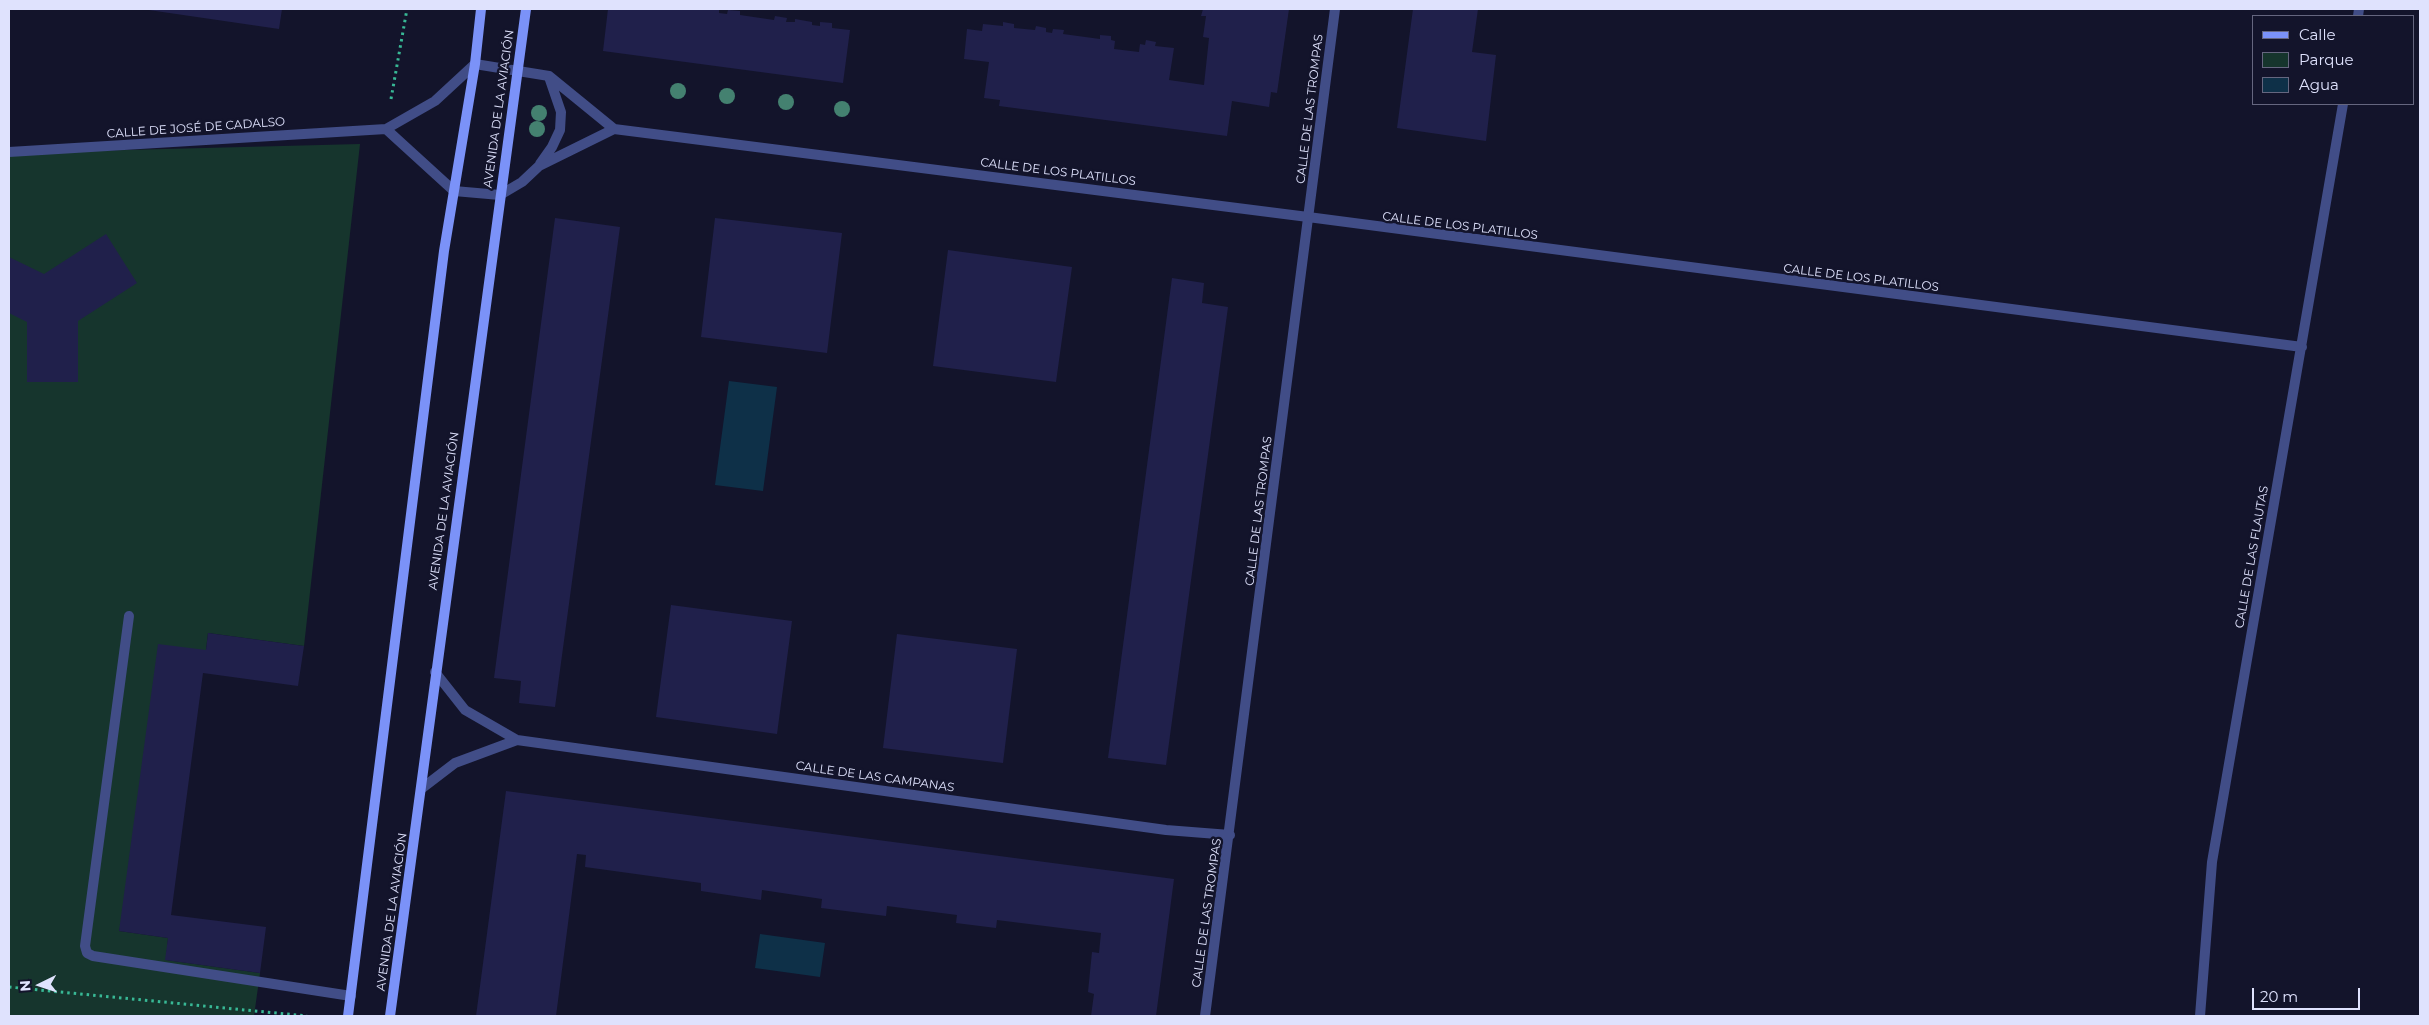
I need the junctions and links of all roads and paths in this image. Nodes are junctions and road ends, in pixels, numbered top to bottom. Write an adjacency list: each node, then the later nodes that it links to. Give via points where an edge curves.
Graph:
1 (407, 9): 9 (path)
2 (481, 9): 5 (main road)
3 (526, 9): 6 (main road, AVENIDA DE LA AVIACIÓN)
4 (1335, 9): 15 (street, CALLE DE LAS TROMPAS)
5 (475, 64): 6 (street); 9 (street, CALLE DE JOSÉ DE CADALSO, via 435,101); 13 (main road)
6 (518, 70): 7 (street); 14 (main road, AVENIDA DE LA AVIACIÓN)
7 (548, 76): 10 (street); 12 (street, via 561,112 560,130)
8 (2343, 105): 16 (street, CALLE DE LAS FLAUTAS)
9 (386, 129): 11 (street, CALLE DE JOSÉ DE CADALSO); 13 (street)
10 (614, 129): 12 (street); 15 (street, CALLE DE LOS PLATILLOS)
11 (9, 152)
12 (539, 166): 14 (street, via 522,182)
13 (454, 191): 14 (street); 23 (main road)
14 (500, 195): 18 (main road, AVENIDA DE LA AVIACIÓN)
15 (1308, 217): 16 (street, CALLE DE LOS PLATILLOS); 21 (street, CALLE DE LAS TROMPAS)
16 (2302, 347): 28 (street, CALLE DE LAS FLAUTAS, via 2212,862)
17 (129, 616): 23 (street, via 85,946 87,953)
18 (435, 672): 19 (street, CALLE DE LAS CAMPANAS, via 465,710); 20 (main road, AVENIDA DE LA AVIACIÓN)
19 (517, 740): 20 (street, CALLE DE LAS CAMPANAS, via 455,763); 21 (street, CALLE DE LAS CAMPANAS, via 1166,830)
20 (421, 789): 26 (main road, AVENIDA DE LA AVIACIÓN)
21 (1230, 835): 27 (street, CALLE DE LAS TROMPAS)
22 (9, 987): 24 (path)
23 (351, 996): 25 (main road)
24 (312, 1016)
25 (348, 1016)
26 (390, 1016)
27 (1205, 1016)
28 (2200, 1016)

